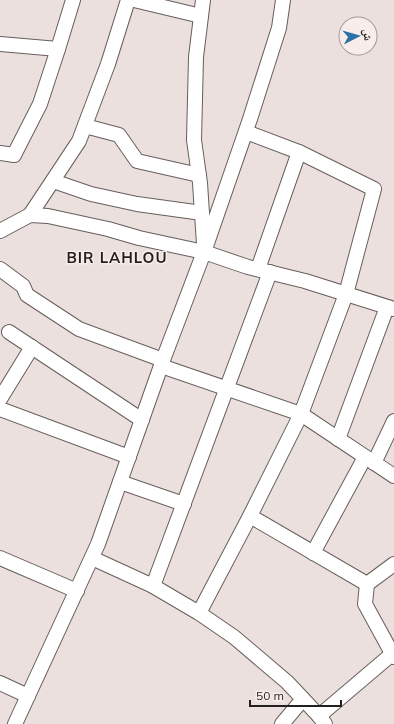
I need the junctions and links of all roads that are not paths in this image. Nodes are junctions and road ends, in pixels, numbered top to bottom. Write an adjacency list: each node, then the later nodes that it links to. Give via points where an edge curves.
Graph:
1 (73, 0): 8 (street)
2 (128, 0): 9 (street)
3 (134, 0): 6 (street)
4 (203, 0): 6 (street)
5 (284, 0): 10 (street, via 279,28)
6 (201, 16): 13 (street, via 196,57 194,140)
7 (0, 44): 8 (street)
8 (58, 49): 12 (street, via 40,104 14,156)
9 (85, 126): 13 (street, via 119,136 137,161); 14 (street, via 79,141)
10 (246, 132): 11 (street); 18 (street)
11 (299, 152): 20 (street); 21 (street, via 374,189)
12 (0, 153)
13 (199, 175): 15 (street)
14 (53, 181): 15 (street, via 91,194 137,204); 16 (street)
15 (202, 213): 18 (street)
16 (30, 215): 17 (street); 18 (street, via 48,216)
17 (0, 232)
18 (204, 252): 20 (street); 25 (street)
19 (0, 269): 25 (street, via 23,286 27,295 79,329)
20 (264, 271): 21 (street); 26 (street)
21 (346, 294): 22 (street); 29 (street)
22 (390, 308): 32 (street)
23 (9, 332): 24 (street)
24 (32, 347): 27 (street); 30 (street)
25 (162, 363): 26 (street); 30 (street)
26 (227, 389): 29 (street); 37 (street)
27 (0, 399)
28 (0, 409): 33 (street)
29 (301, 414): 32 (street); 38 (street)
30 (142, 420): 33 (street)
31 (394, 421): 34 (street)
32 (338, 439): 34 (street)
33 (129, 457): 36 (street)
34 (370, 460): 35 (street); 39 (street)
35 (394, 476)
36 (120, 482): 37 (street); 41 (street)
37 (184, 504): 44 (street)
38 (250, 516): 39 (street); 46 (street)
39 (313, 553): 43 (street)
40 (0, 558): 45 (street)
41 (92, 558): 44 (street); 45 (street)
42 (394, 564): 43 (street)
43 (367, 584): 47 (street, via 365,604)
44 (153, 586): 46 (street)
45 (77, 591): 50 (street)
46 (199, 613): 51 (street, via 234,637)
47 (390, 638): 48 (street)
48 (393, 655): 52 (street)
49 (0, 684): 50 (street)
50 (28, 696): 53 (street)
51 (303, 699): 52 (street); 54 (street)
52 (322, 720)
53 (15, 724)
54 (282, 724)

